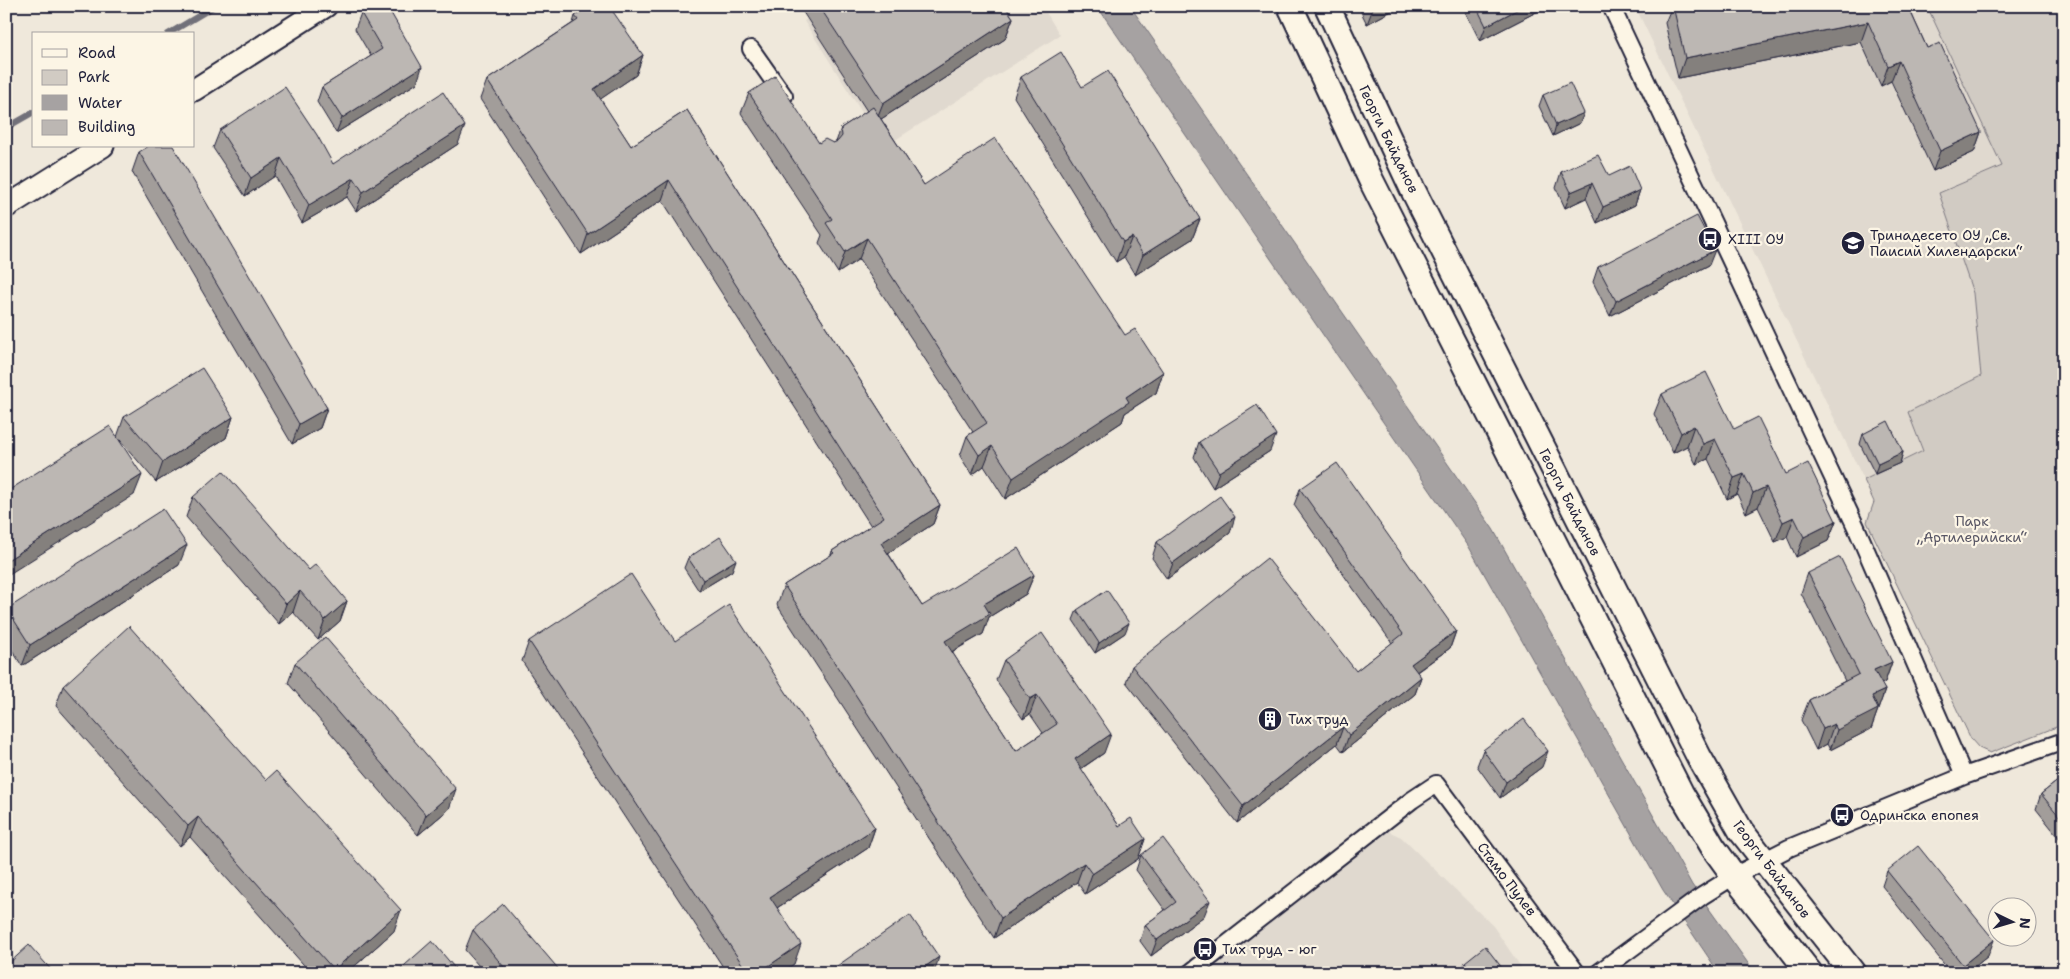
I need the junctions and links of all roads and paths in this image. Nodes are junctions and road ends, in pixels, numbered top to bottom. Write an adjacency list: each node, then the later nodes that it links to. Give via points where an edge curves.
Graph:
1 (326, 6): 6 (street)
2 (1290, 6): 13 (main road, via 1371,180 1603,641 1681,793)
3 (1327, 6): 12 (main road, Георги Байданов, via 1412,188 1687,734 1737,825)
4 (1610, 6): 11 (street, via 1856,526)
5 (751, 49): 7 (street)
6 (195, 89)
7 (790, 105)
8 (101, 148): 9 (street)
9 (6, 207)
10 (2064, 741): 11 (street)
11 (1964, 776): 12 (street)
12 (1764, 861): 13 (street); 18 (main road, Георги Байданов)
13 (1734, 876): 16 (street); 17 (main road)
14 (1190, 973): 15 (street, Стамо Пулев, via 1436,784)
15 (1577, 973)
16 (1598, 973)
17 (1810, 973)
18 (1853, 973)

